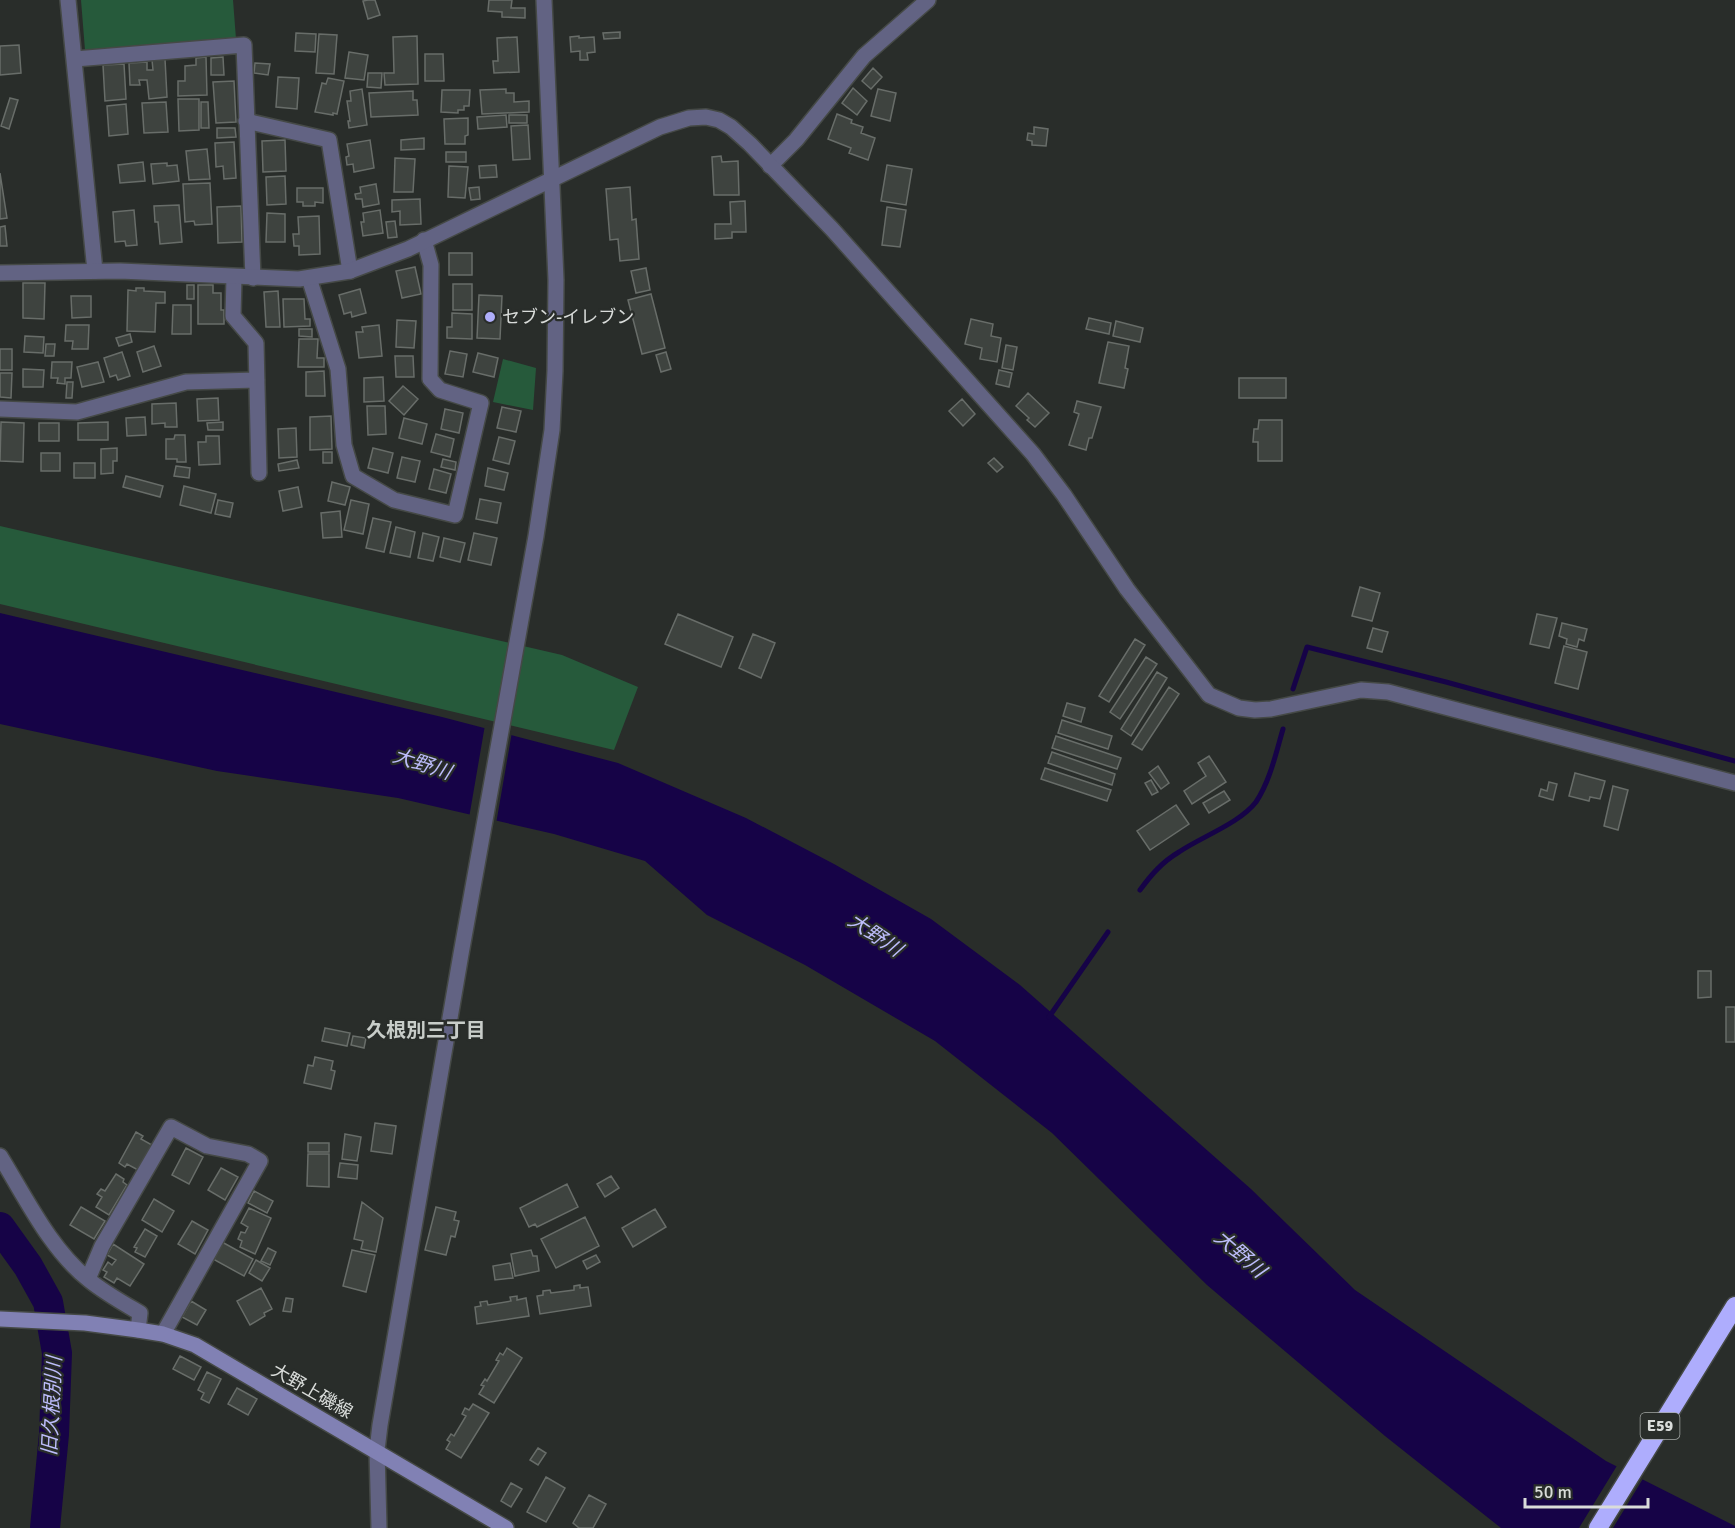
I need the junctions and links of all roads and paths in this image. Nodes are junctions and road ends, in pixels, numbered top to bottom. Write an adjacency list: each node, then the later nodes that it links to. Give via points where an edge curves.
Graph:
1 (68, 0): 4 (street)
2 (544, 0): 7 (street)
3 (928, 0): 6 (street, via 864,56)
4 (75, 59): 5 (street, via 243,45); 9 (street)
5 (246, 121): 10 (street, via 329,140); 13 (street)
6 (770, 166): 7 (street, via 731,127 706,117 689,118 660,127); 18 (street, via 840,238 1033,454 1127,589 1209,695 1255,710 1361,690 1388,692)
7 (552, 181): 8 (street); 25 (street, via 556,310 552,430)
8 (424, 240): 10 (street); 14 (street, via 431,265 430,379 440,390 482,403 455,515 394,500 353,476 344,445 338,369)
9 (95, 271): 11 (street); 12 (street)
10 (350, 271): 14 (street)
11 (0, 273)
12 (234, 277): 13 (street); 15 (street, via 233,316 256,344)
13 (254, 278): 14 (street)
14 (309, 278)
15 (256, 380): 16 (street, via 186,382 77,412); 17 (street)
16 (0, 409)
17 (259, 473)
18 (1735, 783)
19 (0, 1156): 20 (street, via 39,1221)
20 (88, 1280): 23 (street, via 140,1313); 24 (street, via 102,1246 171,1127 207,1146 248,1154 260,1161)
21 (1735, 1306): 28 (highway, E59)
22 (3, 1319): 23 (main road, 大野上磯線)
23 (138, 1330): 24 (main road, 大野上磯線)
24 (163, 1334): 25 (main road, 大野上磯線, via 195,1345)
25 (377, 1450): 26 (street); 27 (main road, 大野上磯線)
26 (379, 1528)
27 (506, 1528)
28 (1598, 1528)

